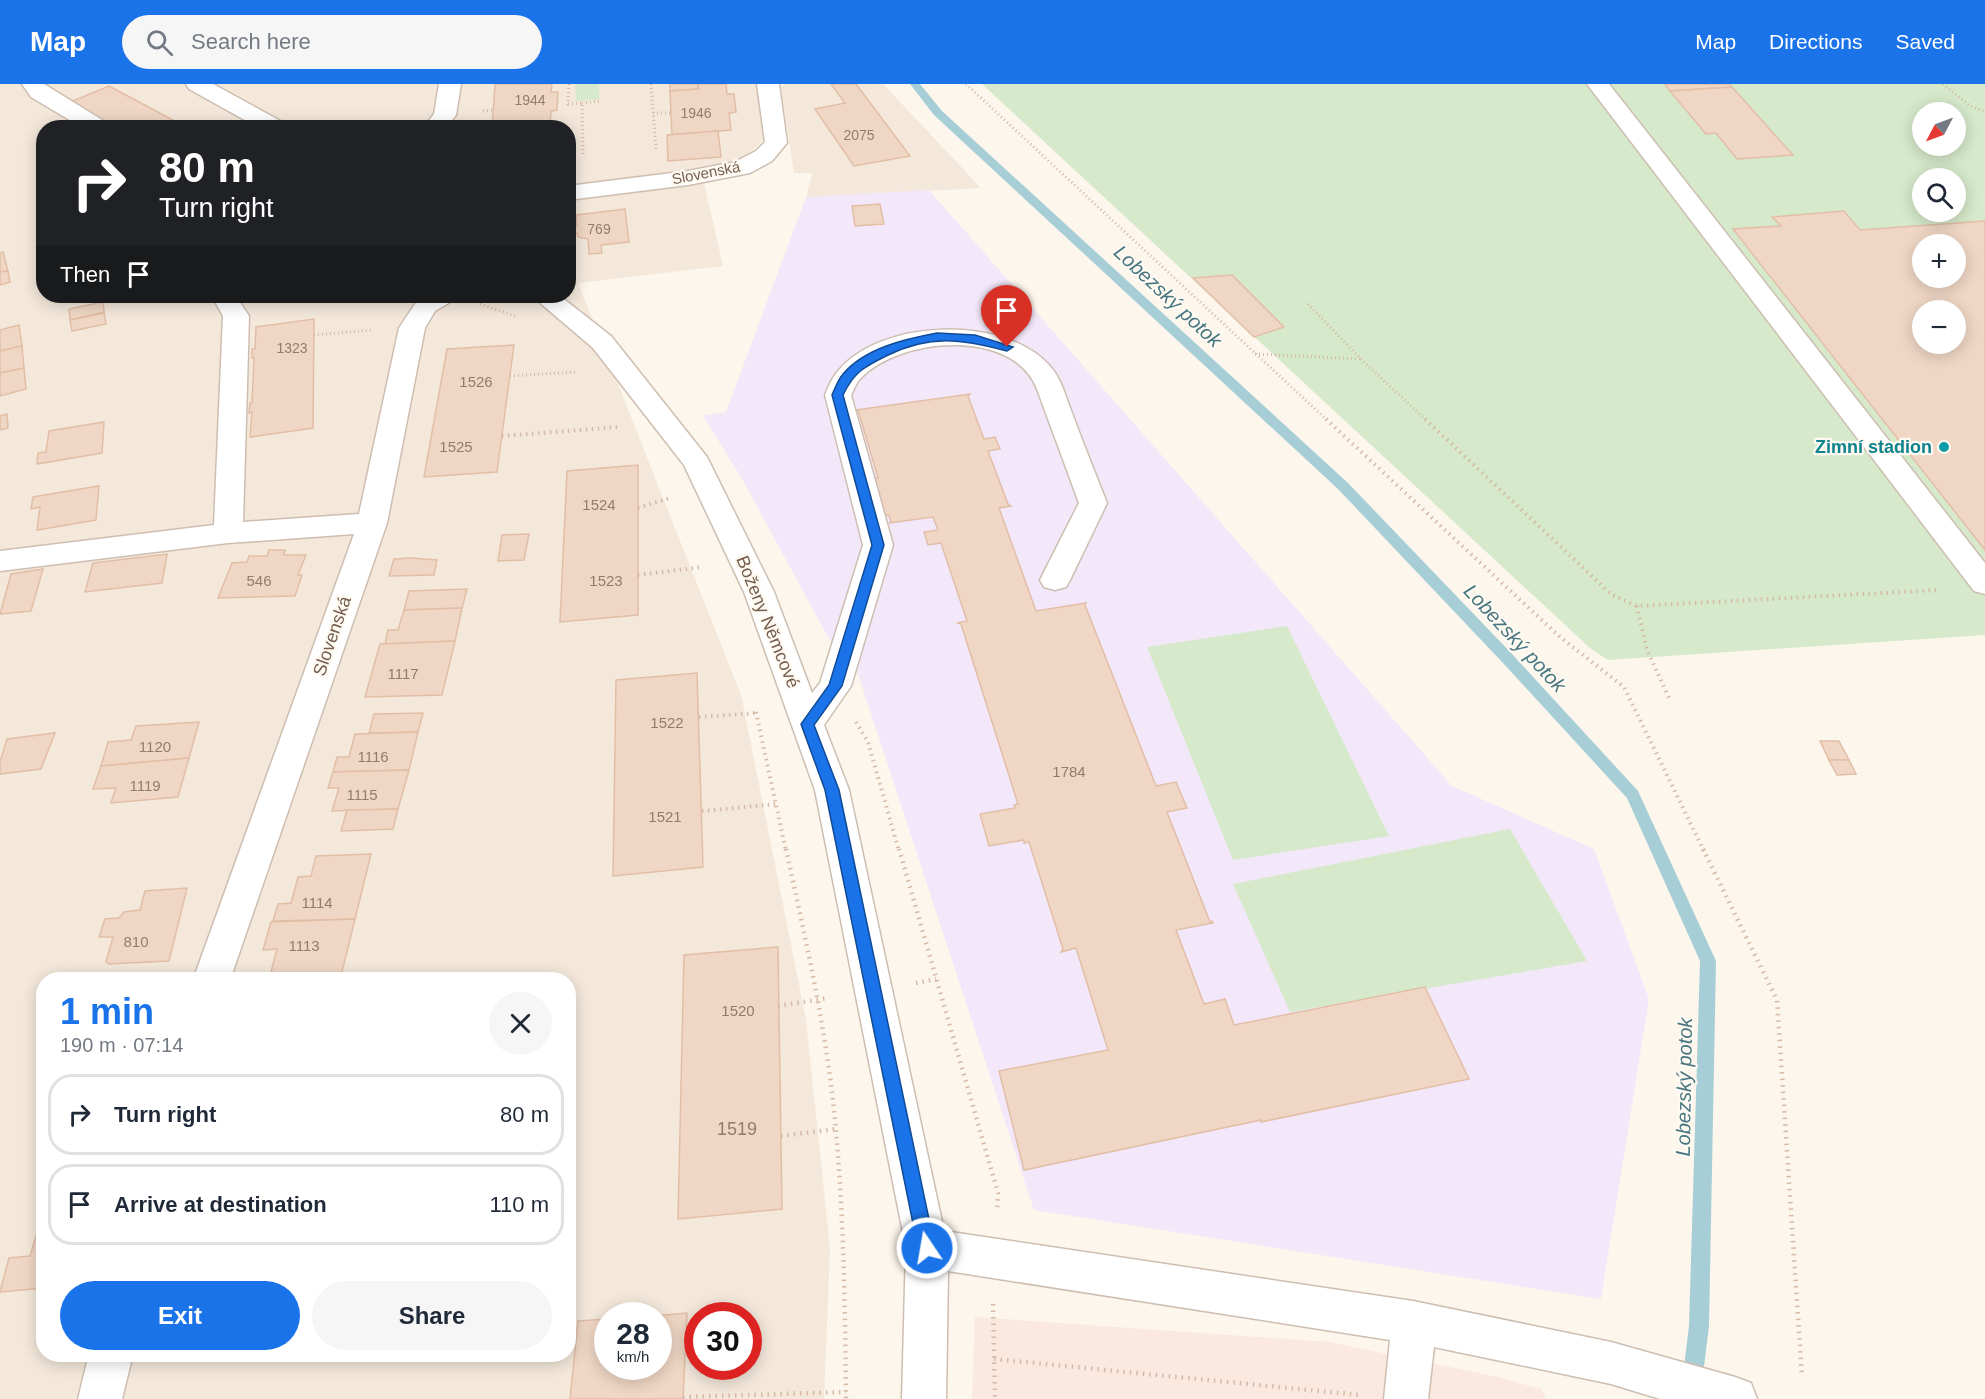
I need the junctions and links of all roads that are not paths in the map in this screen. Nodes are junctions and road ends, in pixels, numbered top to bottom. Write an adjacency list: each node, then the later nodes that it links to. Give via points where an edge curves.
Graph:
1 (33, 84): 6 (street, via 39,92)
2 (197, 84): 7 (street)
3 (450, 84): 8 (street)
4 (768, 84): 9 (street, Slovenská, via 776,143 750,164 688,178)
5 (1598, 84): 17 (street)
6 (86, 120)
7 (256, 120)
8 (441, 120)
9 (576, 193)
10 (228, 303): 14 (street, via 236,316)
11 (431, 303): 13 (street, Slovenská, via 412,328)
12 (535, 308): 18 (street, Boženy Němcové, via 602,342 698,463 759,592)
13 (372, 523): 14 (street); 19 (street, Slovenská)
14 (228, 533): 15 (street)
15 (0, 561)
16 (1055, 580): 18 (street, via 1093,503 1051,388 1039,369 1007,347 975,338 937,337 905,342 879,353 847,377 838,395 878,545 835,686)
17 (1985, 584)
18 (807, 724): 20 (street, Boženy Němcové, via 832,790)
19 (214, 972)
20 (927, 1248): 21 (street); 24 (street, Boženy Němcové)
21 (1413, 1322): 25 (street); 26 (street, via 1611,1363)
22 (109, 1362): 23 (street)
23 (100, 1399)
24 (924, 1399)
25 (1406, 1399)
26 (1735, 1399)

